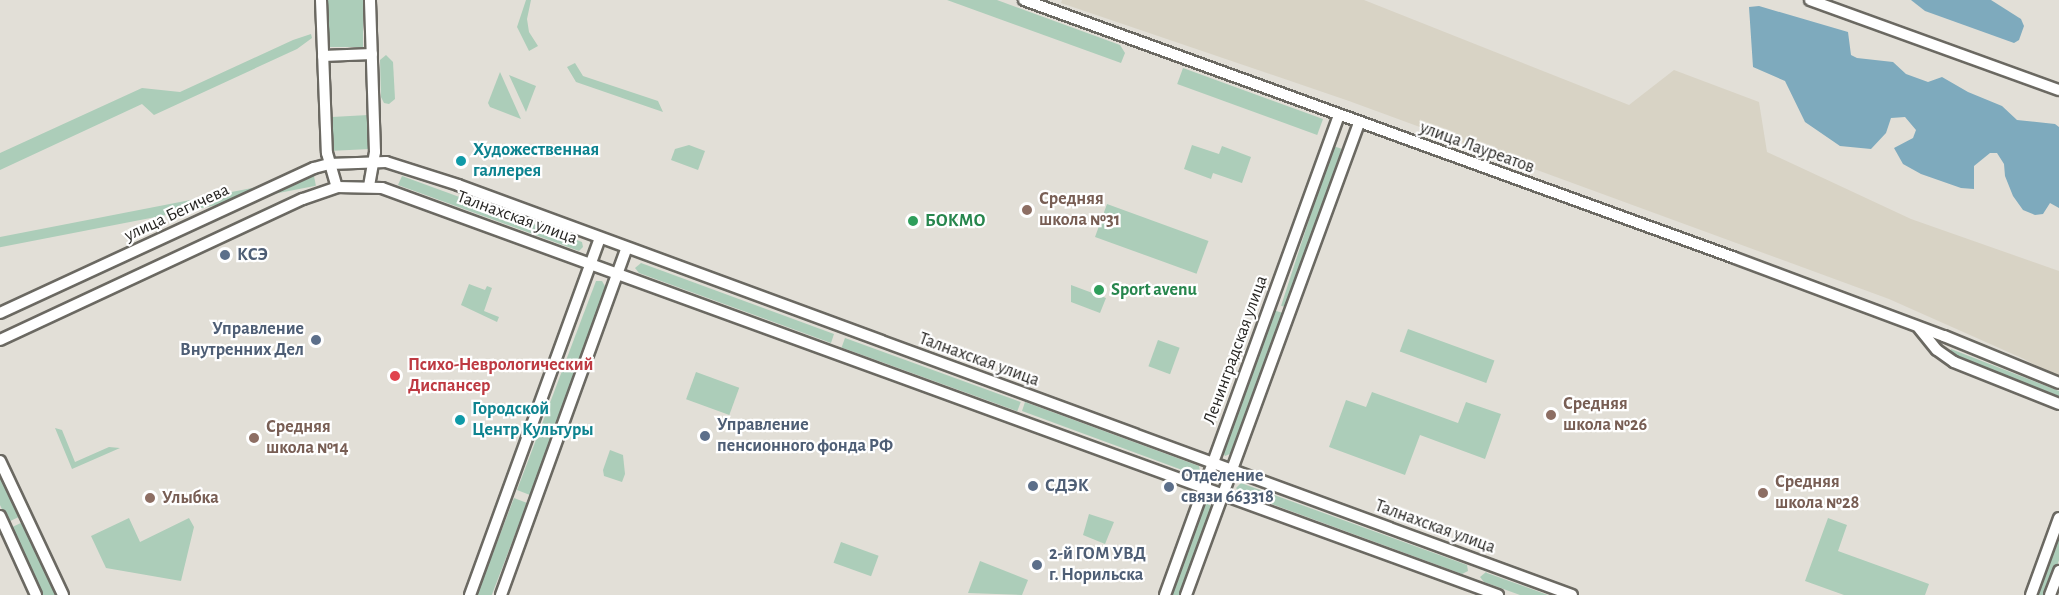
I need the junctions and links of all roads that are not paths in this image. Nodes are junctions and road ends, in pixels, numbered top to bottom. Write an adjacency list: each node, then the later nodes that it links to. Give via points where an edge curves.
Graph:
1 (321, 0): 6 (street)
2 (370, 0): 5 (street)
3 (1024, 0): 8 (street, улица Лауреатов)
4 (1810, 0): 7 (street)
5 (372, 54): 6 (street); 10 (street)
6 (323, 56): 11 (street)
7 (2059, 90)
8 (1339, 115): 9 (street, улица Лауреатов); 24 (street, Ленинградская улица)
9 (1359, 123): 19 (street, улица Лауреатов); 25 (street, Ленинградская улица)
10 (372, 162): 11 (street, улица Бегичева); 12 (street); 14 (street, Талнахская улица, via 386,162 458,185)
11 (329, 164): 13 (street); 18 (street, улица Бегичева, via 293,177)
12 (369, 186): 13 (street); 16 (street, Талнахская улица, via 393,190)
13 (337, 187): 20 (street, via 303,198)
14 (600, 238): 15 (street, Талнахская улица); 16 (street)
15 (627, 249): 17 (street); 24 (street, Талнахская улица)
16 (591, 263): 17 (street, Талнахская улица); 33 (street)
17 (618, 273): 26 (street, Талнахская улица); 34 (street)
18 (0, 313)
19 (1918, 328): 21 (street, улица Лауреатов); 22 (street, улица Лауреатов, via 1953,362)
20 (0, 339)
21 (2059, 383)
22 (2059, 404)
23 (0, 461): 32 (street)
24 (1213, 463): 25 (street, Талнахская улица); 26 (street, Ленинградская улица)
25 (1232, 470): 27 (street, Ленинградская улица); 38 (street, Талнахская улица)
26 (1204, 488): 27 (street, Талнахская улица); 35 (street, Ленинградская улица)
27 (1223, 494): 36 (street, Ленинградская улица); 37 (street, Талнахская улица)
28 (0, 516): 31 (street)
29 (2059, 518): 39 (street)
30 (2059, 571): 40 (street)
31 (36, 595)
32 (63, 595)
33 (470, 595)
34 (501, 595)
35 (1165, 595)
36 (1186, 595)
37 (1498, 595)
38 (1572, 595)
39 (2031, 595)
40 (2050, 595)

